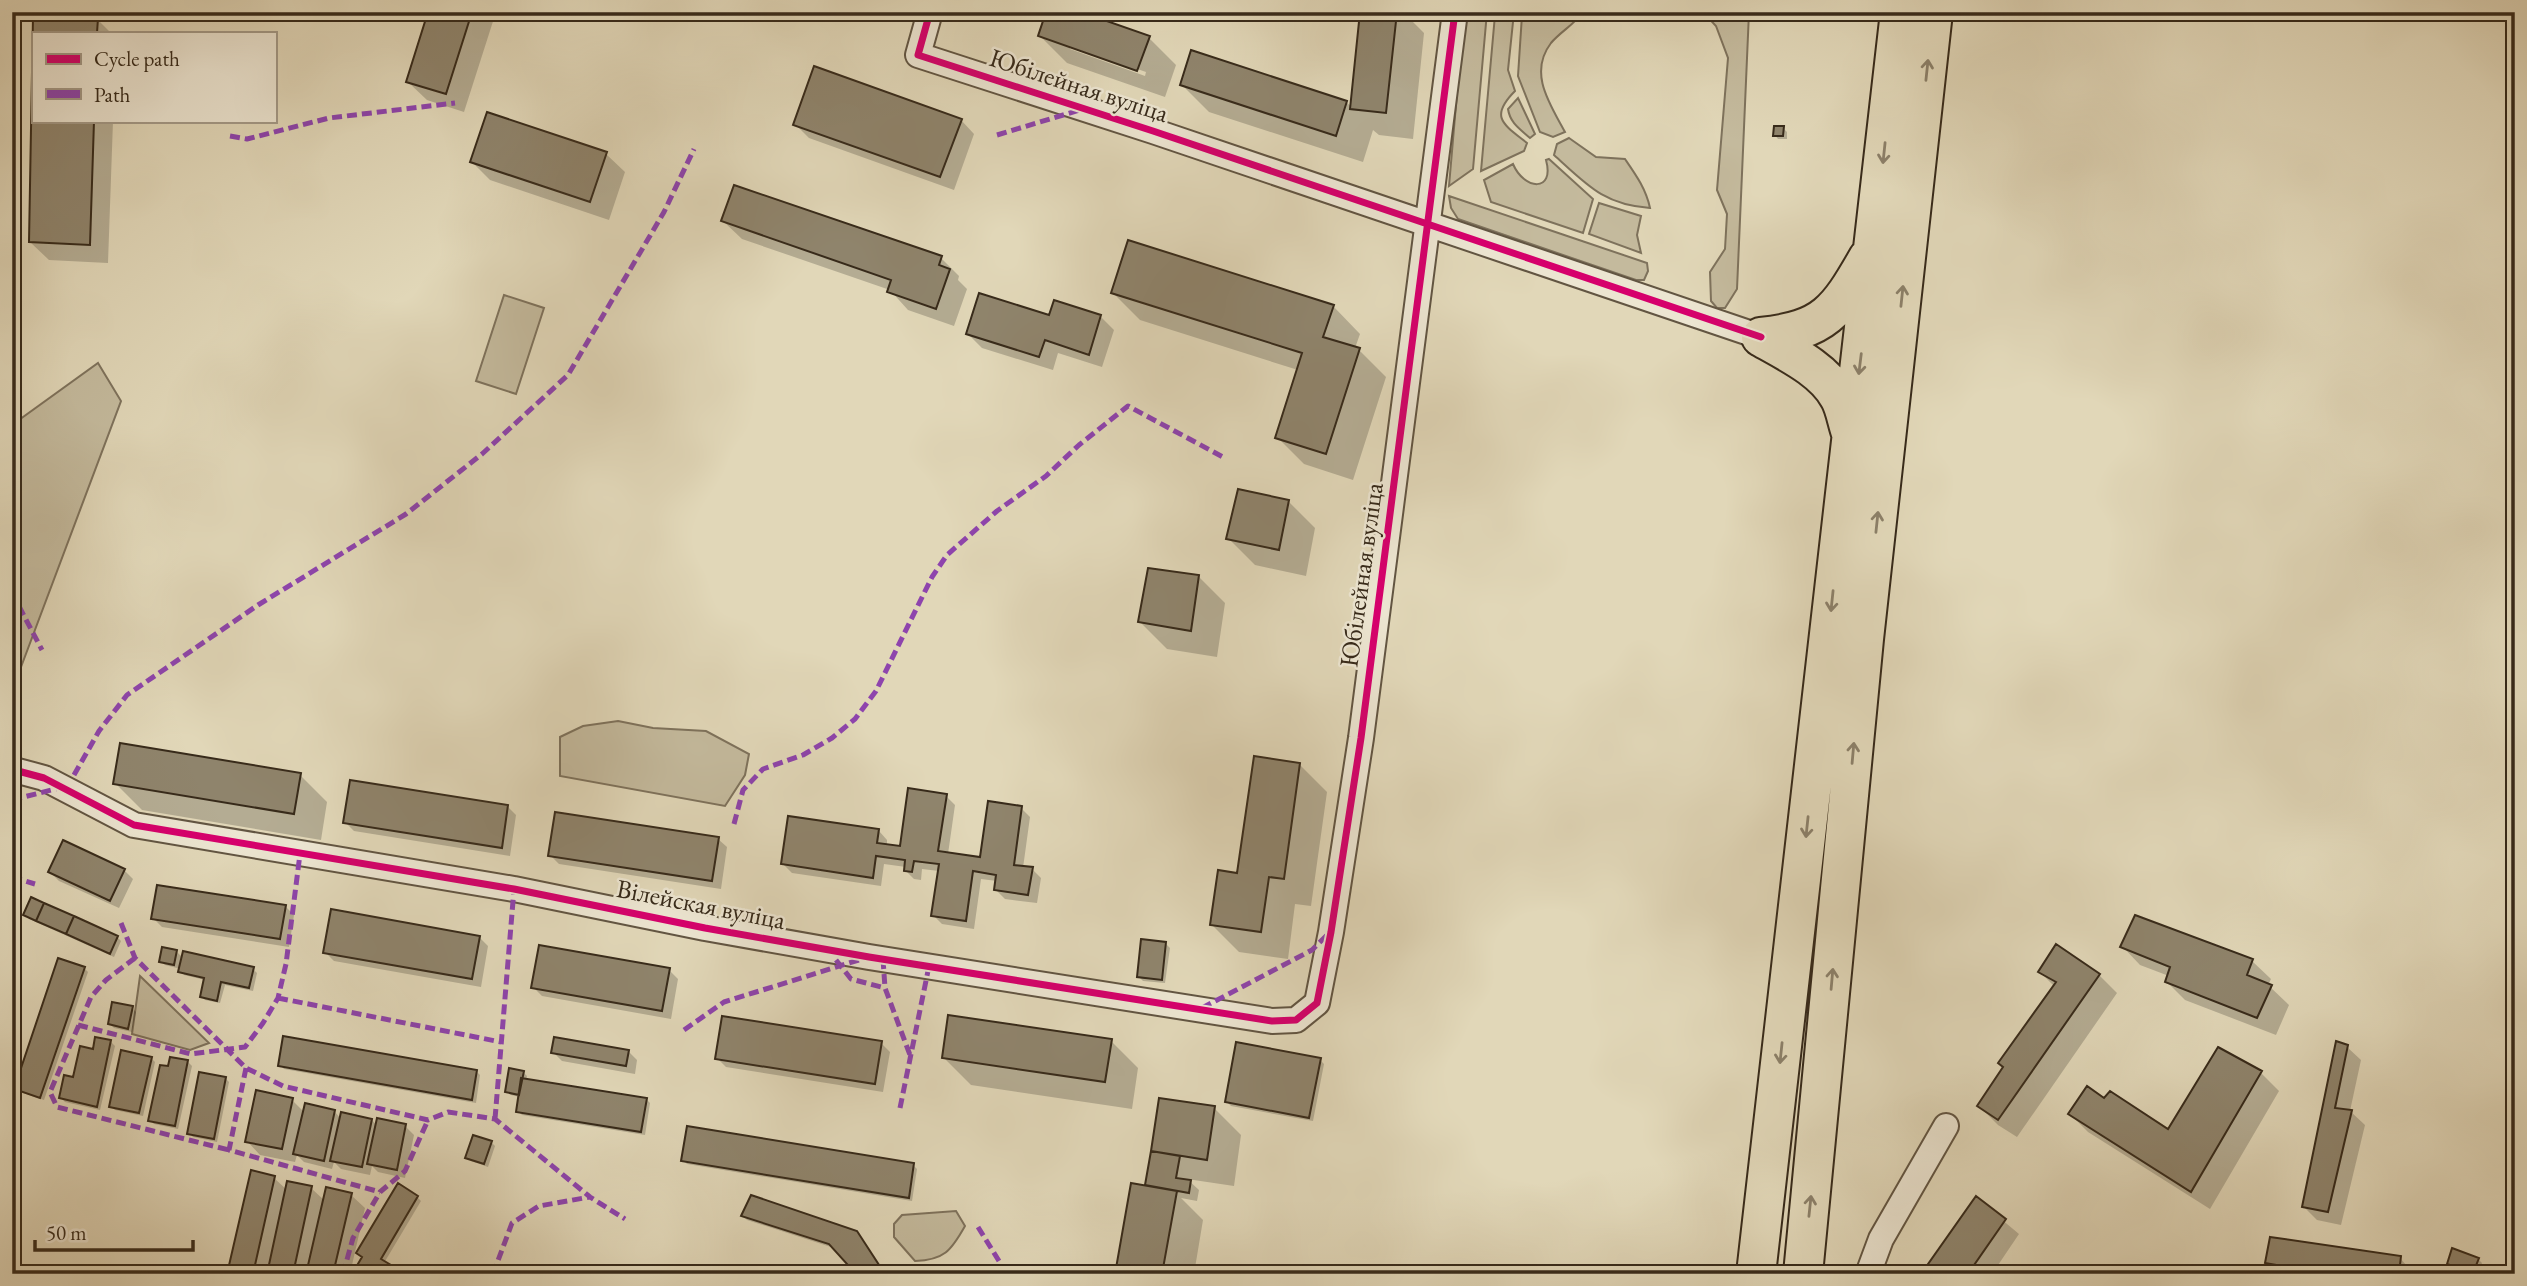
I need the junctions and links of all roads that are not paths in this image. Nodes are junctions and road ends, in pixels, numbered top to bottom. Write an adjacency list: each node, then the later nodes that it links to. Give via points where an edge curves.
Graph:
1 (930, 12): 5 (street, Юбілейная вуліца, via 918,55)
2 (1455, 12): 5 (street, Юбілейная вуліца)
3 (1900, 12): 6 (highway, one-way to 6)
4 (1933, 12): 13 (highway, one-way to 4, via 1866,625)
5 (1427, 224): 7 (street); 10 (street, Юбілейная вуліца, via 1361,738)
6 (1874, 247): 7 (highway, via 1837,307 1795,333); 8 (highway, one-way to 8)
7 (1761, 338): 8 (highway, via 1833,386)
8 (1852, 438): 12 (highway, one-way to 12)
9 (12, 772): 10 (street, Вілейская вуліца, via 44,778 134,825 514,889 869,957 1272,1021 1296,1020 1317,1003)
10 (1331, 932)
11 (1946, 1126): 14 (street, via 1881,1239)
12 (1756, 1274)
13 (1803, 1274)
14 (1868, 1274)

